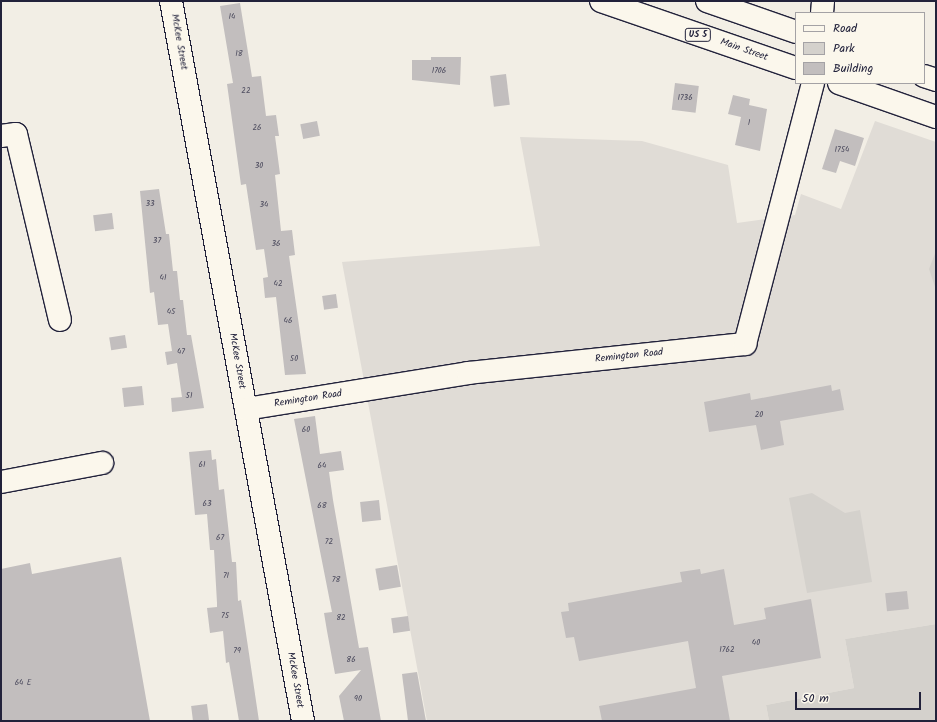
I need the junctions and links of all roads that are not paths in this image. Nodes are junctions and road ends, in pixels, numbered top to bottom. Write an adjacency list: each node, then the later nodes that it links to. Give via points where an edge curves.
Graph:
1 (171, 1): 15 (main road, McKee Street)
2 (600, 1): 7 (main road, Main Street / US 5)
3 (707, 1): 6 (main road)
4 (824, 1): 5 (main road)
5 (822, 12)
6 (795, 32)
7 (795, 68)
8 (925, 76): 9 (main road)
9 (936, 80)
10 (814, 84): 15 (main road, Remington Road, via 745,344 468,373)
11 (842, 84): 12 (main road)
12 (936, 117)
13 (1, 136): 14 (main road, via 16,134)
14 (60, 320)
15 (246, 409): 18 (main road, McKee Street)
16 (102, 462): 17 (main road)
17 (1, 482)
18 (303, 721)

